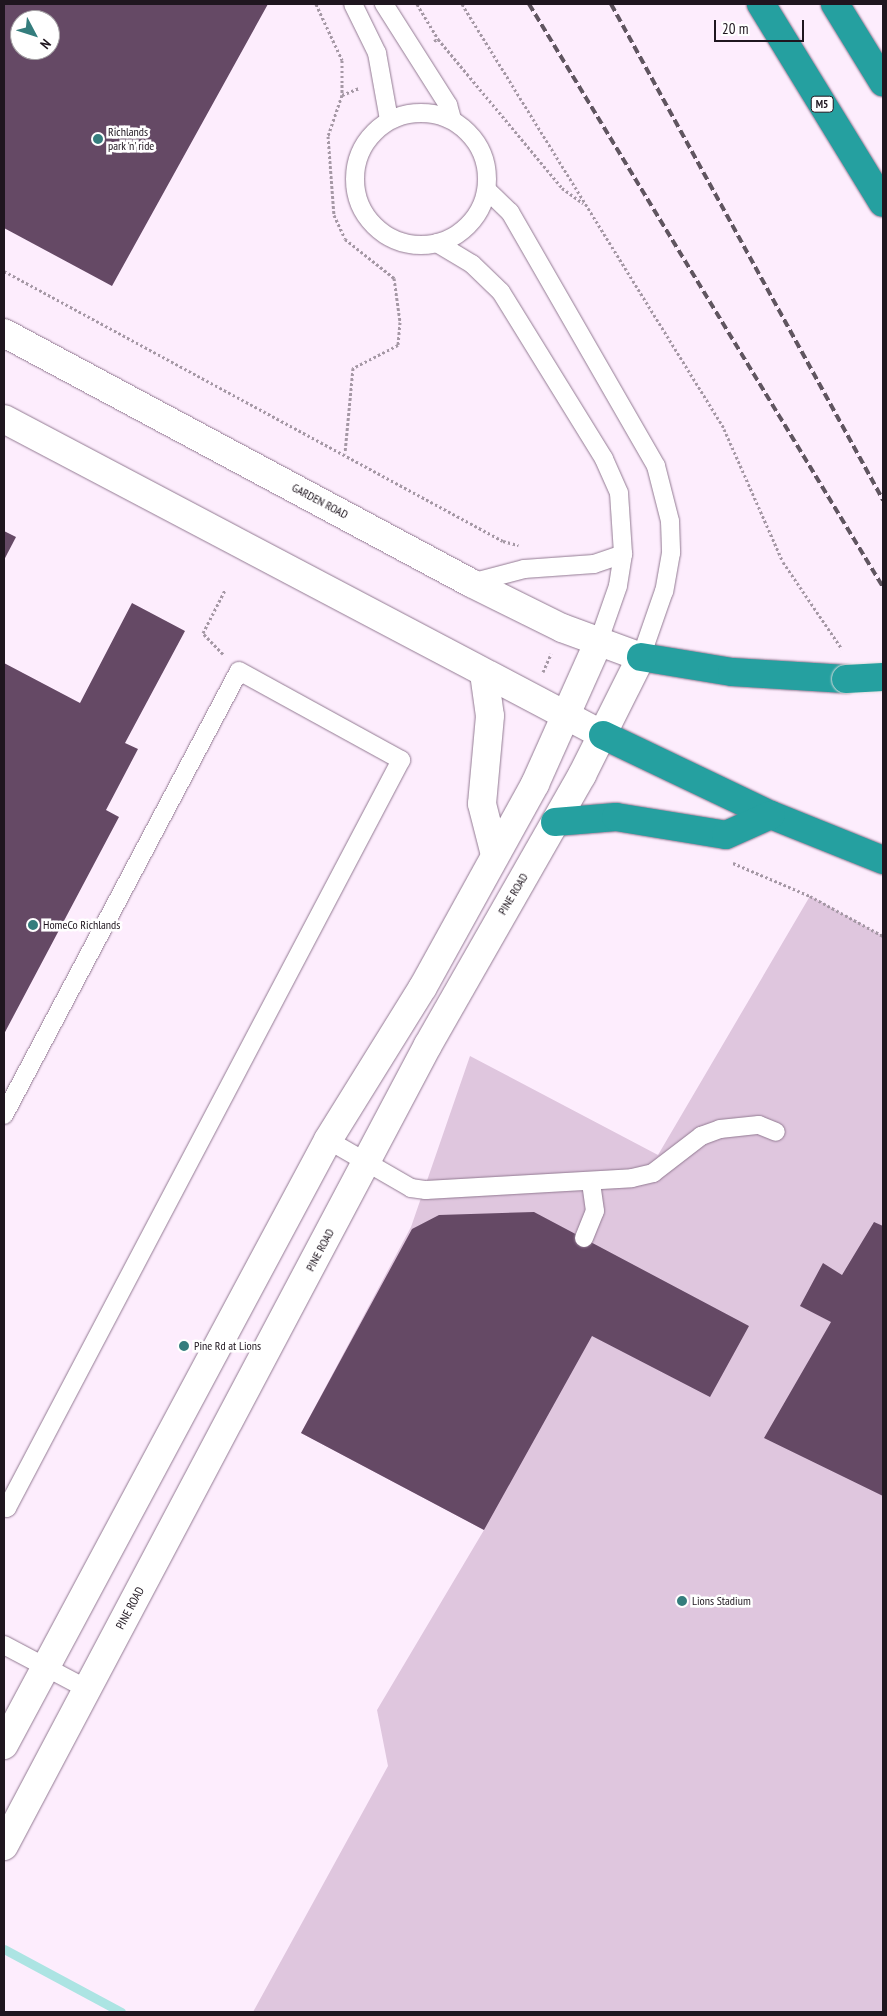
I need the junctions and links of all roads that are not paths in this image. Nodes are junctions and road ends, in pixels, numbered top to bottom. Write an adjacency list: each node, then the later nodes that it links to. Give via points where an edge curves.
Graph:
1 (353, 4): 7 (lane, via 377,53)
2 (384, 4): 6 (lane, via 448,105)
3 (760, 4): 9 (highway, M5)
4 (835, 4): 5 (highway)
5 (883, 82)
6 (452, 119): 7 (lane, via 409,113); 8 (lane, via 481,149)
7 (389, 120): 10 (lane, via 374,131 356,162 358,202 370,222 387,236 420,246)
8 (487, 190): 10 (lane, via 470,224); 16 (lane, via 510,212 656,466 670,521 671,553 664,591)
9 (883, 204)
10 (438, 243): 13 (lane, via 488,276 531,337 619,493)
11 (4, 333): 14 (street, GARDEN ROAD)
12 (4, 419): 17 (street)
13 (623, 554): 14 (lane, via 594,564 524,569); 15 (lane, via 618,586)
14 (471, 583): 15 (street, GARDEN ROAD)
15 (598, 643): 16 (street, GARDEN ROAD); 19 (street)
16 (641, 657): 18 (highway, bridge, via 732,672 846,667); 20 (street, PINE ROAD)
17 (484, 673): 19 (street); 23 (street, via 490,716 482,804)
18 (883, 677)
19 (569, 717): 20 (street); 23 (street)
20 (603, 735): 21 (highway); 22 (street, PINE ROAD)
21 (771, 815): 22 (highway, via 726,835 616,818); 24 (highway)
22 (555, 822): 28 (street, PINE ROAD)
23 (495, 856): 27 (street, via 423,987)
24 (883, 860)
25 (4, 1115): 31 (lane, via 240,671 401,760 7,1508)
26 (776, 1132): 29 (lane, via 760,1125 720,1129 701,1136 653,1173)
27 (328, 1140): 28 (lane); 33 (street)
28 (367, 1161): 29 (lane, via 411,1188 426,1190); 34 (street, PINE ROAD)
29 (591, 1181): 30 (lane, via 595,1211)
30 (584, 1238)
31 (4, 1506)
32 (4, 1645): 33 (lane)
33 (45, 1666): 34 (lane); 35 (street)
34 (87, 1688): 36 (street, PINE ROAD)
35 (4, 1744)
36 (4, 1846)

